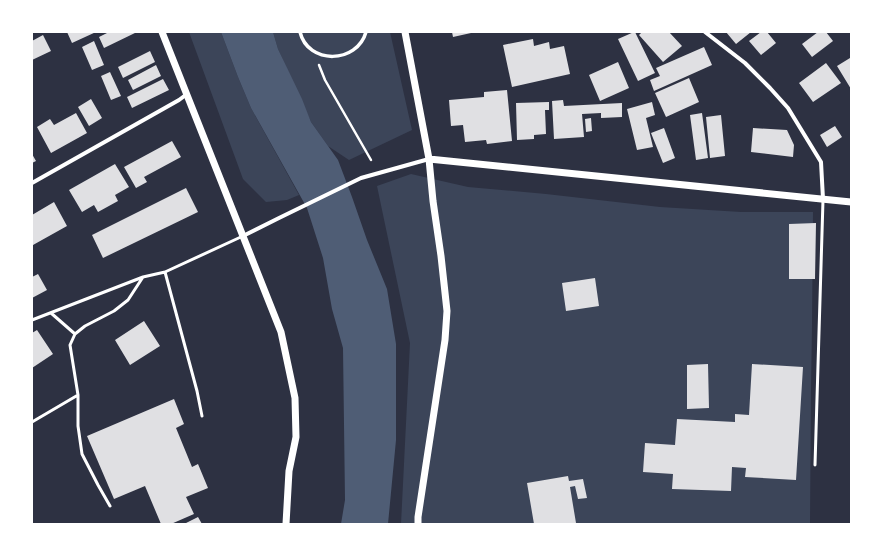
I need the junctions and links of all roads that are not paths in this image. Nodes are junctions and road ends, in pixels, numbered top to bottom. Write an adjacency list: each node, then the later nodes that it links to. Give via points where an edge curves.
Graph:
1 (162, 32): 6 (street)
2 (300, 32): 3 (street, via 312,50 329,56 338,56 354,50)
3 (366, 32)
4 (405, 32): 7 (street)
5 (705, 32): 9 (street, via 745,64 788,108 821,162)
6 (186, 94): 8 (street); 11 (street)
7 (429, 159): 9 (street); 11 (street, via 361,178); 23 (street, via 446,311 445,340)
8 (32, 183)
9 (823, 200): 10 (street); 20 (lane)
10 (851, 202)
11 (243, 236): 12 (lane); 22 (street, via 282,332 295,398 296,437 289,471)
12 (165, 272): 13 (lane); 18 (lane)
13 (143, 277): 14 (lane); 16 (lane, via 128,300)
14 (51, 313): 15 (lane); 16 (lane)
15 (32, 320)
16 (76, 334): 17 (lane, via 70,346)
17 (78, 395): 19 (lane); 21 (lane, via 78,426 82,454)
18 (202, 416)
19 (32, 422)
20 (815, 465)
21 (110, 506)
22 (286, 524)
23 (418, 524)

